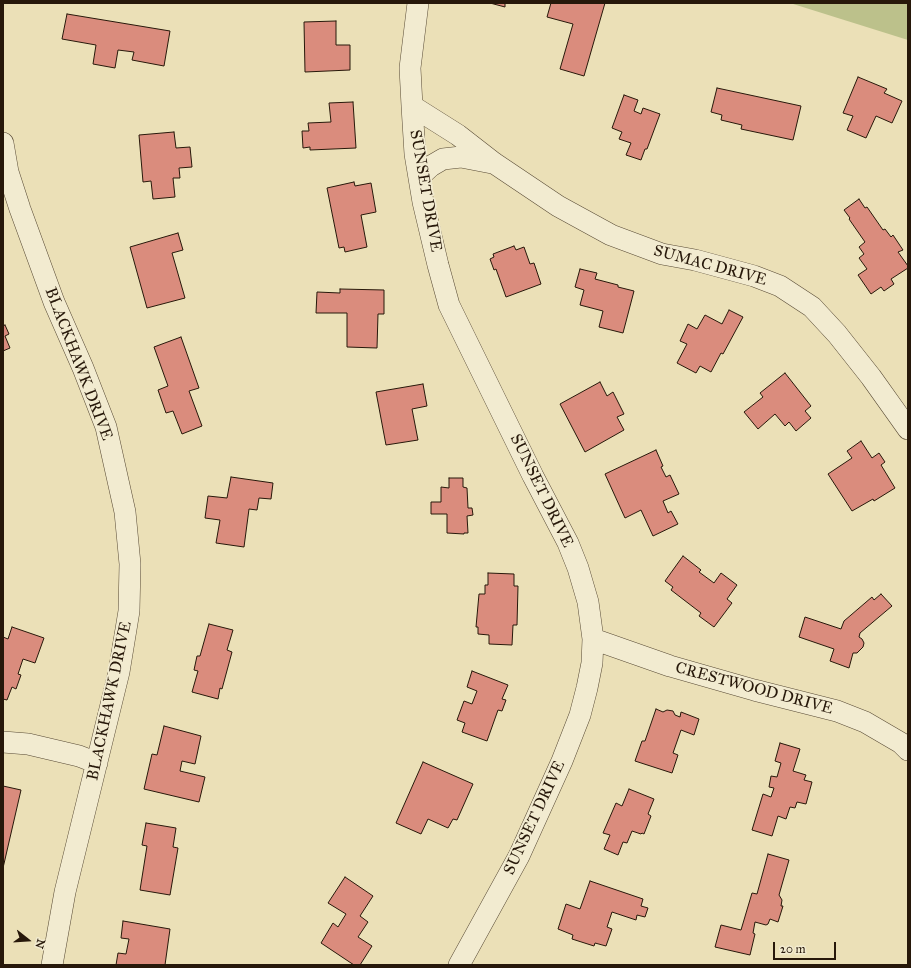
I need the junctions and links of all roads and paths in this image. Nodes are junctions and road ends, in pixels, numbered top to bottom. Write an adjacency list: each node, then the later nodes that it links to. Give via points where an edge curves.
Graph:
1 (418, 3): 2 (street, SUNSET DRIVE, via 410,68)
2 (412, 106): 4 (street, SUMAC DRIVE, via 458,135); 5 (street, SUNSET DRIVE)
3 (3, 143): 10 (street, BLACKHAWK DRIVE, via 8,172 22,216 54,302 106,427 125,512 130,564 129,611 120,672)
4 (494, 163): 5 (street, SUMAC DRIVE, via 461,157 443,159); 6 (street, SUMAC DRIVE, via 558,206 611,236 662,254 754,276 780,286 812,307 837,334)
5 (419, 177): 7 (street, SUNSET DRIVE, via 434,251 449,305 568,542 588,602)
6 (908, 429)
7 (593, 639): 9 (street, CRESTWOOD DRIVE, via 691,673 838,711 865,722); 12 (street, SUNSET DRIVE, via 587,688 580,715 562,761 520,856)
8 (3, 742): 10 (street, via 28,744)
9 (908, 750)
10 (97, 763): 11 (street, BLACKHAWK DRIVE, via 65,892)
11 (52, 965)
12 (459, 965)

